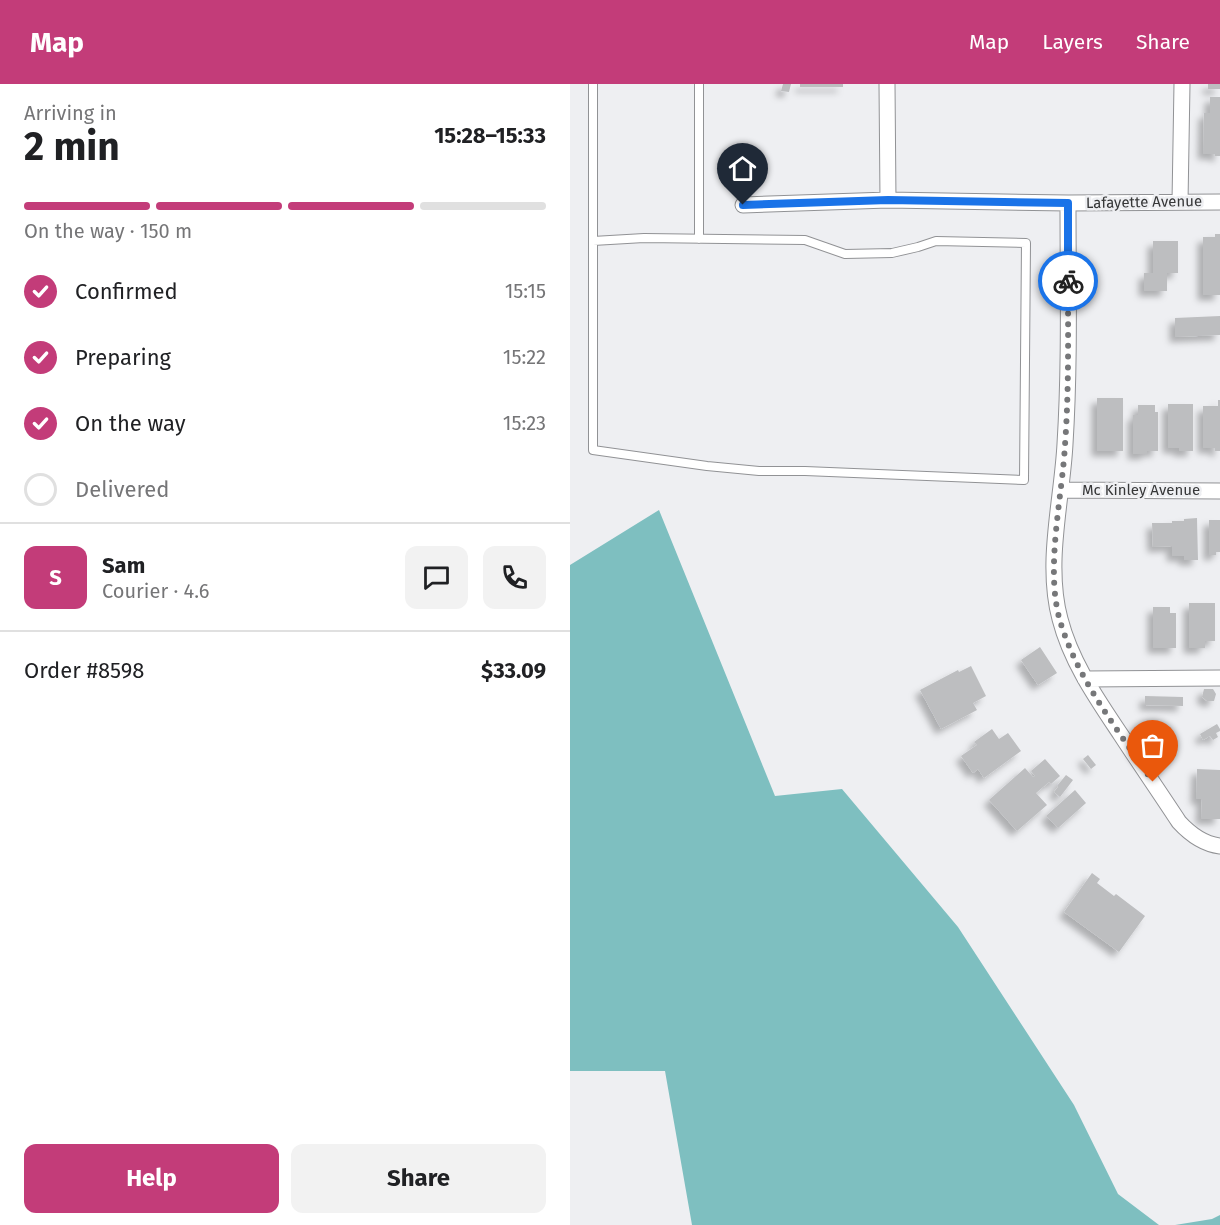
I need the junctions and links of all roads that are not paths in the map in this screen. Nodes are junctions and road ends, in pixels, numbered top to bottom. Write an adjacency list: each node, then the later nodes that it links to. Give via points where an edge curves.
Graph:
1 (593, 84): 11 (lane)
2 (699, 84): 10 (lane)
3 (887, 84): 5 (street)
4 (1182, 84): 7 (street)
5 (888, 200): 8 (street, Lafayette Avenue); 9 (street, Lafayette Avenue)
6 (1220, 201): 7 (street, Lafayette Avenue)
7 (1180, 202): 8 (street, Lafayette Avenue)
8 (1068, 203): 12 (street, via 1068,376)
9 (743, 205)
10 (699, 239): 11 (lane); 11 (lane, via 805,240 845,254 892,253 936,241 1026,243 1024,480 759,471 593,450)
11 (593, 241)
12 (1061, 490): 13 (street, Mc Kinley Avenue); 15 (street, via 1054,556 1055,595 1072,654)
13 (1220, 491)
14 (1220, 678): 15 (street)
15 (1085, 679): 16 (street, via 1179,822 1205,842)
16 (1220, 846)

